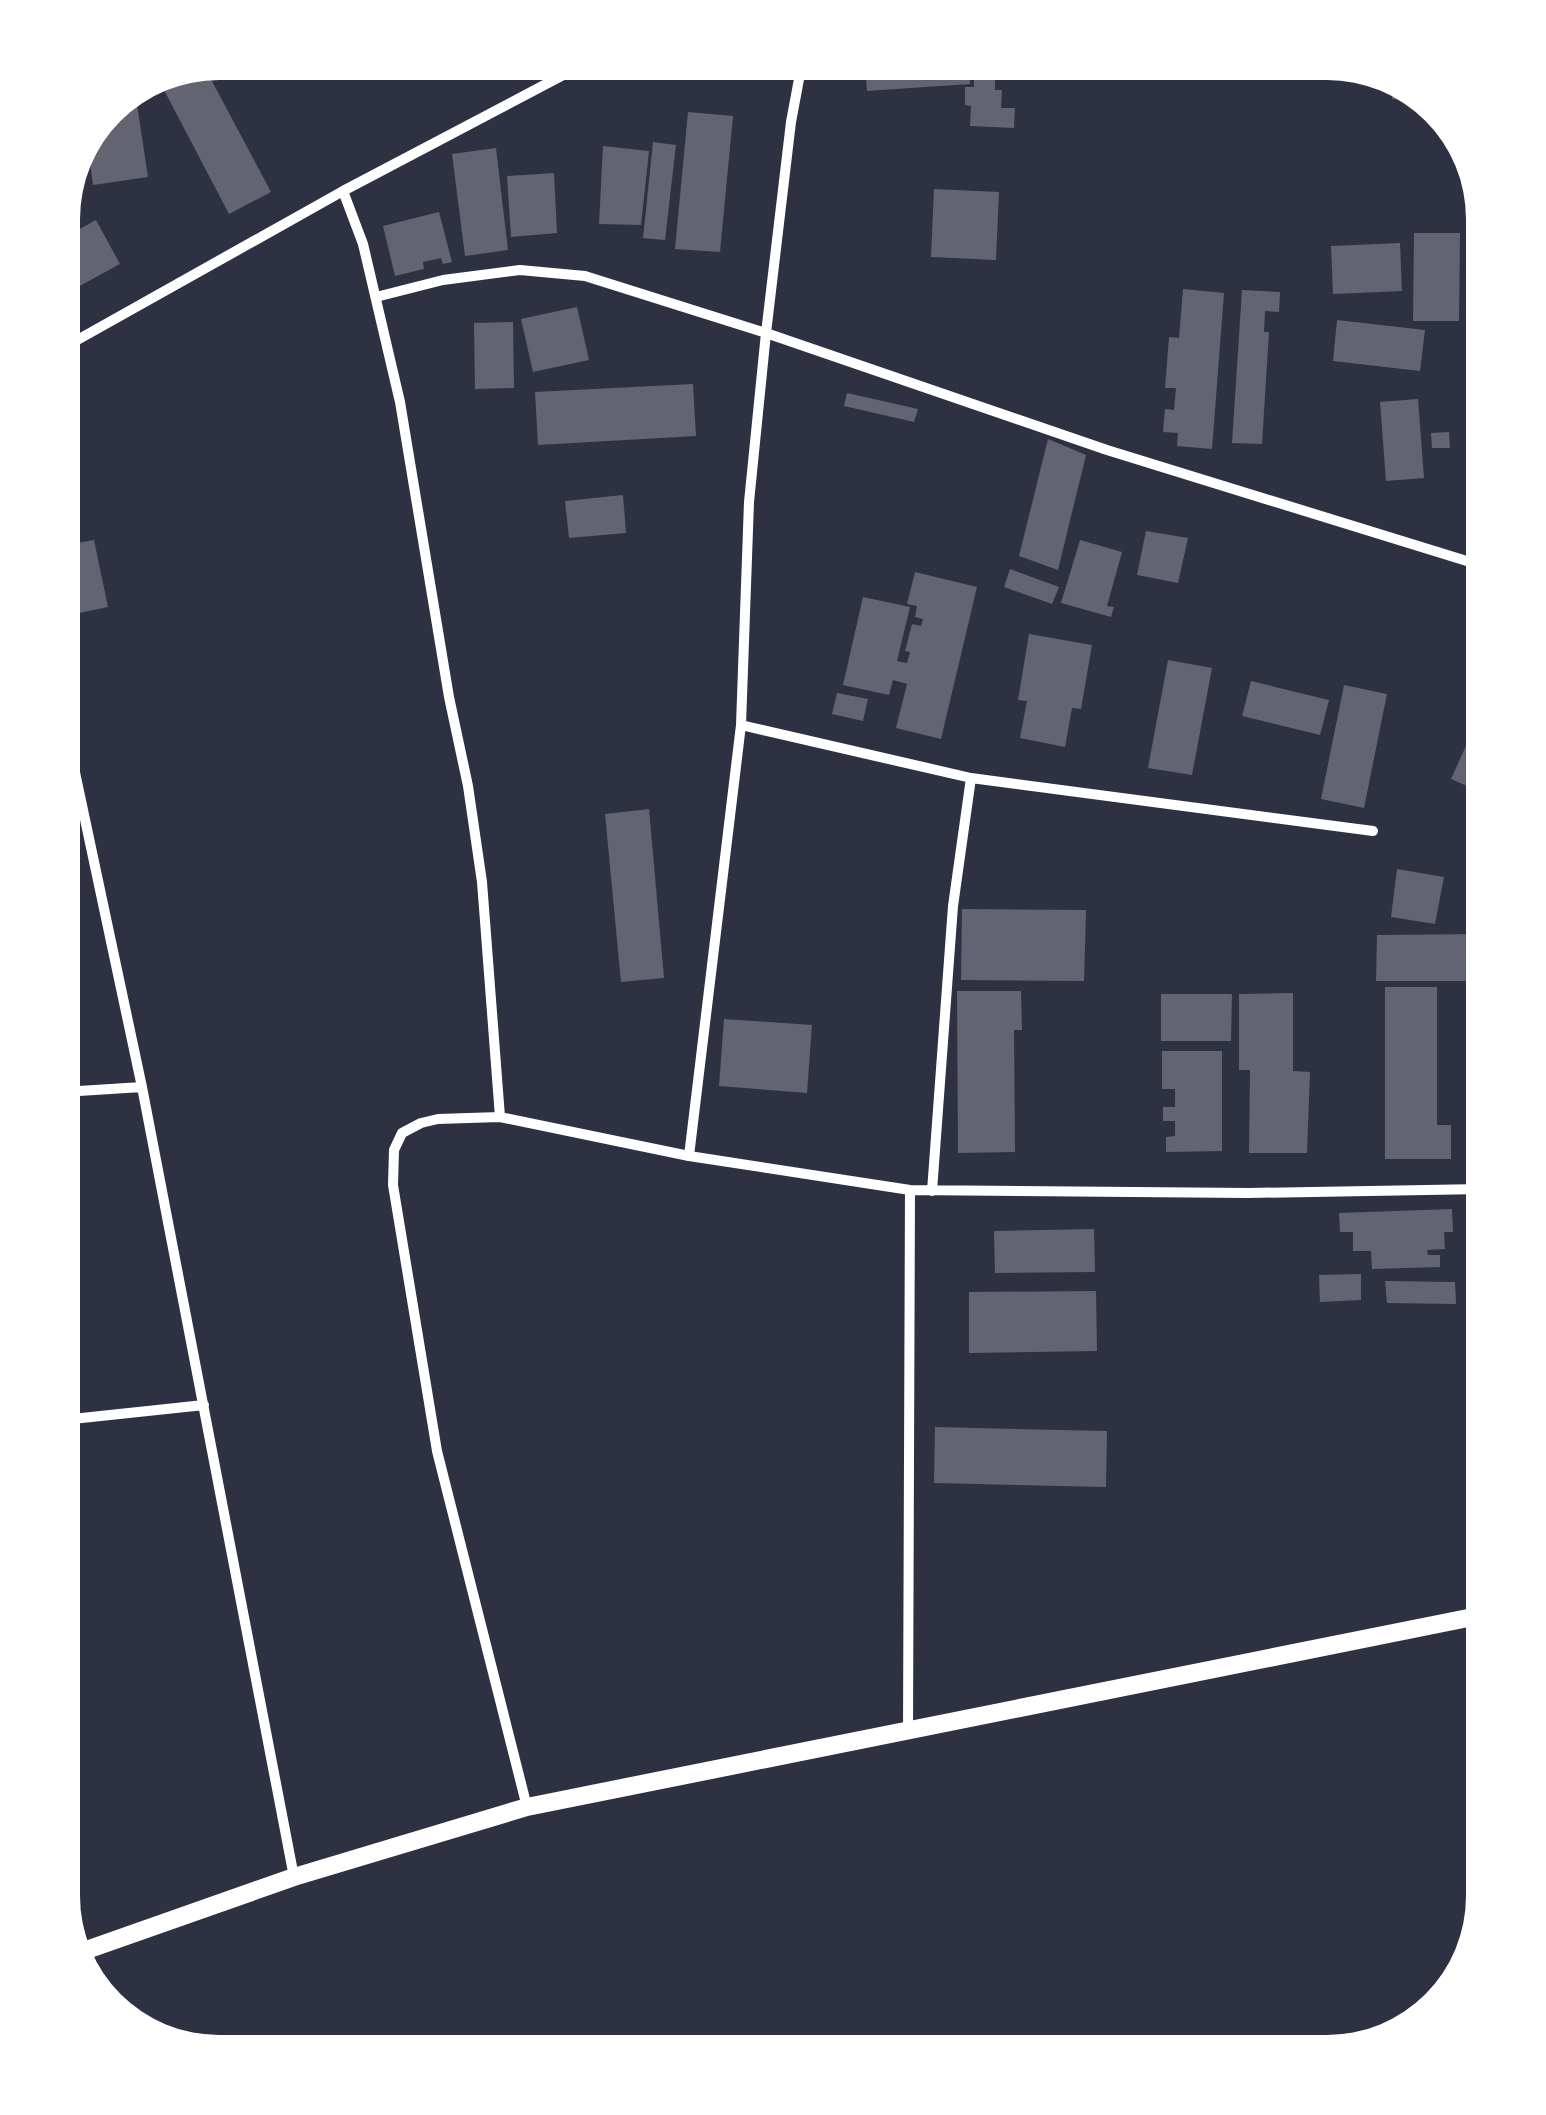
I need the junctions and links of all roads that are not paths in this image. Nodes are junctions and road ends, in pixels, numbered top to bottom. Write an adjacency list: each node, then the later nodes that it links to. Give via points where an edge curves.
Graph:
1 (537, 80): 3 (street)
2 (799, 80): 5 (street)
3 (343, 191): 4 (street); 6 (street)
4 (376, 297): 5 (street, via 520,270 585,276); 14 (street, via 468,786)
5 (766, 332): 7 (street, via 1106,450); 8 (street, via 749,502)
6 (80, 338)
7 (1466, 560)
8 (741, 725): 9 (street); 15 (street)
9 (971, 778): 11 (street); 18 (street, via 953,906)
10 (80, 808): 12 (street)
11 (1373, 831)
12 (142, 1087): 13 (street); 19 (street)
13 (80, 1091)
14 (500, 1117): 15 (street); 23 (street, via 438,1119 402,1133 393,1185 437,1451)
15 (689, 1156): 17 (street)
16 (1466, 1189): 18 (street)
17 (910, 1190): 18 (street); 22 (street)
18 (932, 1191)
19 (204, 1404): 20 (street); 24 (street)
20 (80, 1418)
21 (1466, 1619): 22 (street)
22 (908, 1731): 23 (street)
23 (528, 1808): 24 (street)
24 (294, 1877): 25 (street)
25 (91, 1948)

